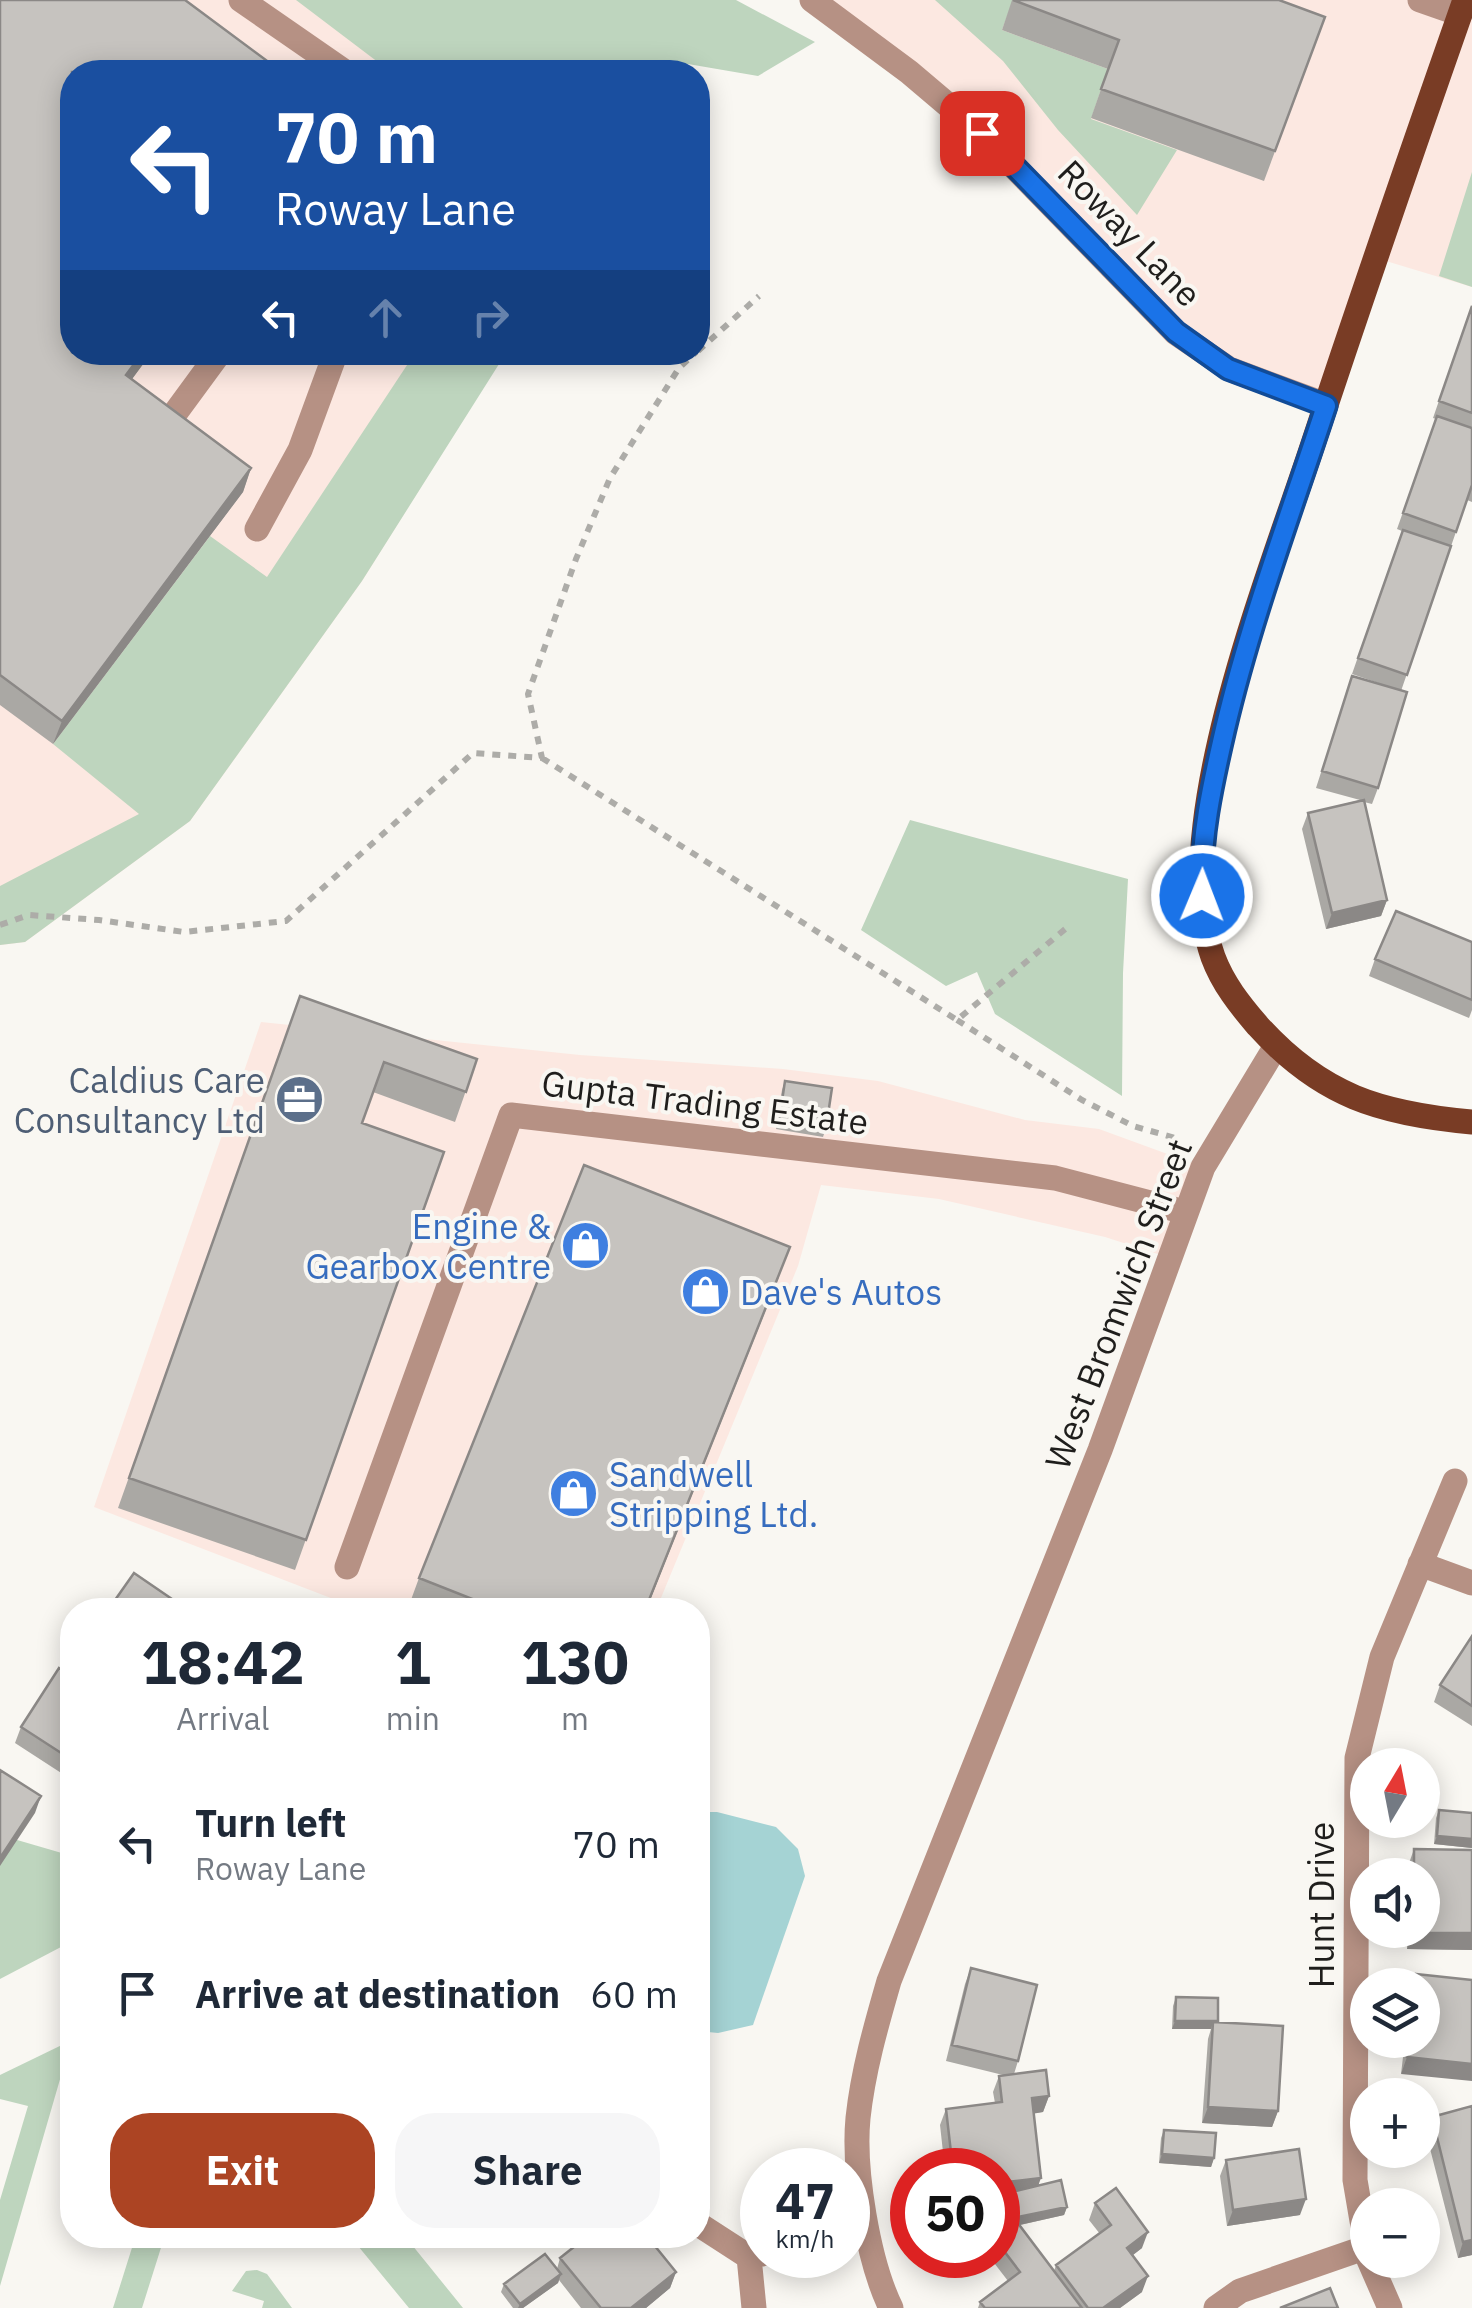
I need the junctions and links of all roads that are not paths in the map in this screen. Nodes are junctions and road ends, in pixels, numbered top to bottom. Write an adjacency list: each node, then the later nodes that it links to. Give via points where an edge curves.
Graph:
1 (241, 0): 5 (street)
2 (812, 0): 8 (street, Roway Lane, via 982,133 1176,332 1228,369)
3 (1420, 0): 4 (street)
4 (1462, 7): 8 (main road)
5 (327, 60)
6 (210, 365): 9 (street)
7 (331, 365): 10 (street, via 300,450)
8 (1326, 406): 11 (main road, via 1240,670 1202,855 1213,956 1236,1001)
9 (162, 431)
10 (257, 529)
11 (1276, 1046): 12 (main road, via 1312,1077 1388,1110); 13 (street, West Bromwich Street, via 1213,1147)
12 (1472, 1122)
13 (1185, 1212): 16 (street, Gupta Trading Estate, via 1055,1178 511,1115); 18 (street, West Bromwich Street, via 1100,1450 889,1981 868,2055)
14 (1454, 1481): 15 (street, Hunt Drive)
15 (1420, 1564): 17 (street); 19 (street, Hunt Drive, via 1382,1657 1357,1758)
16 (347, 1566)
17 (1472, 1583)
18 (858, 2148)
19 (1356, 2188)
20 (710, 2231): 21 (street)
21 (740, 2247)
22 (870, 2252): 27 (street, West Bromwich Street)
23 (1350, 2259): 28 (street, via 1240,2291)
24 (755, 2278): 26 (street)
25 (1377, 2278): 29 (street, Hunt Drive)
26 (754, 2308)
27 (892, 2308)
28 (1216, 2308)
29 (1390, 2308)

